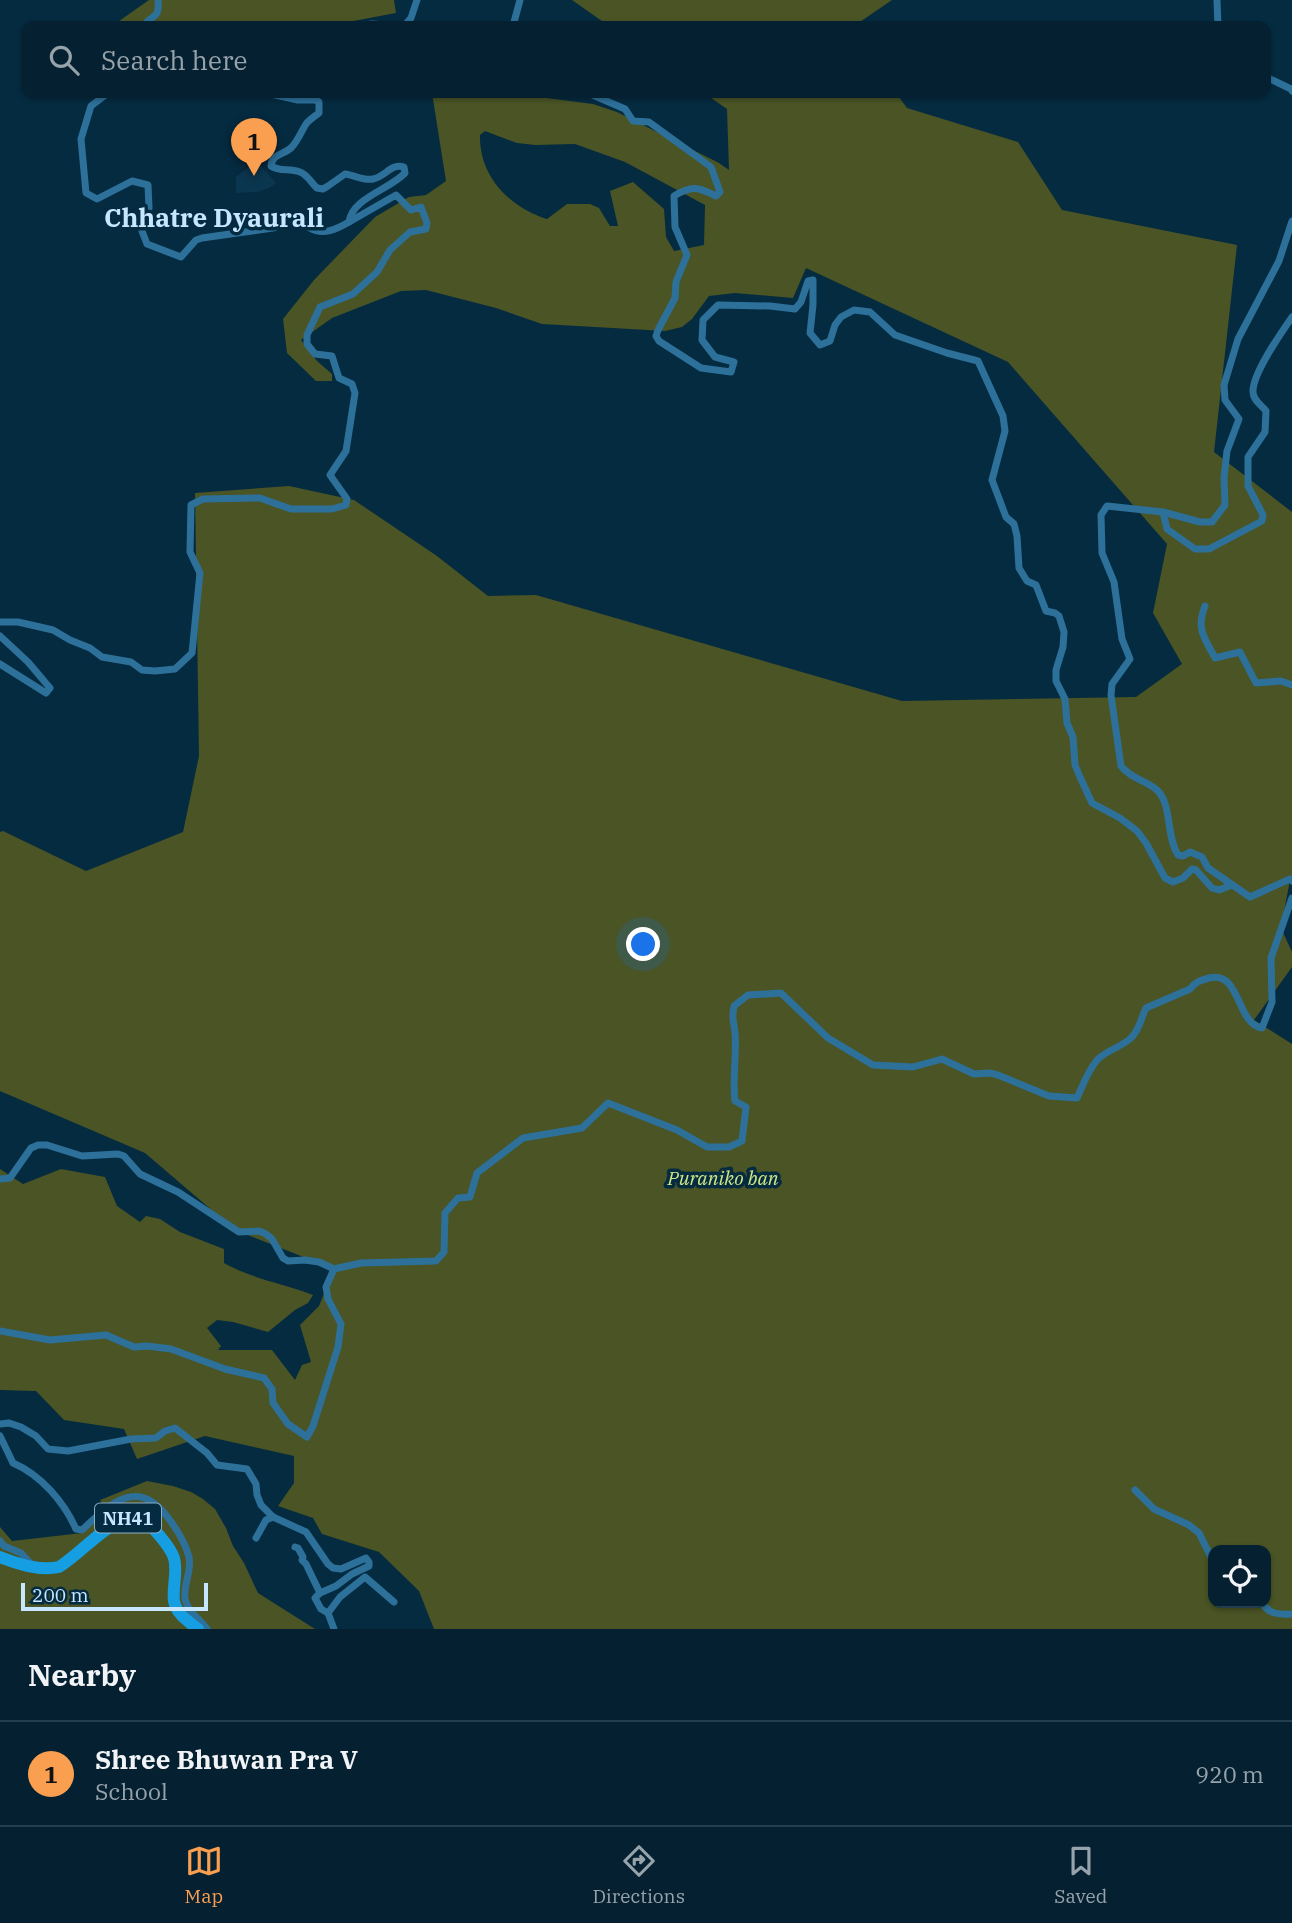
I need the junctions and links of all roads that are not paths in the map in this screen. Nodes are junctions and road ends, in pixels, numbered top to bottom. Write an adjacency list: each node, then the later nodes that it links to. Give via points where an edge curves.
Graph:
1 (158, 0): 5 (street, via 157,15)
2 (417, 0): 6 (street)
3 (520, 0): 7 (street)
4 (1217, 0): 8 (street)
5 (148, 21)
6 (408, 21)
7 (514, 21)
8 (1218, 21)
9 (1271, 79): 10 (street)
10 (1292, 92)
11 (102, 98): 15 (street, via 91,107 81,139 86,193 97,199 132,181 148,185 149,208 142,231 147,244 181,257 196,240 273,228 290,219 299,219 315,231)
12 (289, 98): 15 (street, via 316,100 319,113 307,122 293,146 274,158 271,166 275,169 299,172 323,189 345,174 376,179 395,166 404,167 398,180 357,205)
13 (599, 98): 24 (street, via 625,109 633,121 649,122 711,167 720,192 716,196 696,187 674,195 675,227 687,255 675,298 657,330 659,341 701,368 732,372 734,362 715,357 702,340 703,320 718,305 794,309 808,281 813,280 810,334 820,345 830,341 841,317 854,310 870,312 895,335 978,361 1003,416 1004,431 992,480 1006,517 1014,524 1019,568 1027,582 1036,585 1046,611 1059,616 1064,632 1056,681 1065,699 1075,765 1084,787 1092,803 1136,831 1165,877 1173,882 1192,869 1212,888)
14 (1292, 221): 17 (street, via 1279,261 1238,339 1224,385 1225,400 1239,419 1227,451 1225,505 1212,522)
15 (349, 222): 19 (street, via 396,195 411,210 421,207 427,223 426,229 410,232 390,250 377,272 353,294 320,307 307,335 315,354 332,356 340,378 352,384 355,393 346,451 330,475 347,499 346,505 291,509 260,498 203,499 191,505 190,552 200,573 192,653 175,668 142,670 131,662 102,657 53,630)
16 (1292, 317): 17 (street, via 1264,360 1252,390 1266,411 1265,432 1248,457 1248,486 1262,521 1209,549 1195,549 1167,529)
17 (1163, 512): 24 (street, via 1107,506 1101,515 1102,553 1114,582 1122,639 1130,659 1112,684 1111,695 1121,766 1158,791 1178,855 1197,854)
18 (1205, 606): 22 (street, via 1201,632 1215,658 1240,652 1256,683)
19 (0, 622)
20 (0, 636): 21 (street, via 50,688 46,693)
21 (0, 664)
22 (1292, 685)
23 (1292, 881): 24 (street, via 1250,897)
24 (1232, 885)
25 (1292, 898): 27 (street, via 1271,958 1272,1002 1262,1028 1246,1016 1224,979 1194,983 1146,1008 1132,1037 1096,1061 1077,1098 1049,1096 998,1075 974,1074 942,1059 913,1067 873,1065 828,1038 781,993 748,995 734,1006 731,1020 735,1031 733,1090 735,1101 746,1107 743,1140 729,1147 707,1147 608,1103 582,1128 523,1138 477,1173 470,1197 458,1198 445,1213 444,1252 436,1261 361,1263)
26 (0, 1179): 27 (street, via 10,1178 38,1145 82,1156 118,1154 140,1174 178,1192 239,1233 266,1234 288,1261 305,1259)
27 (334, 1269): 28 (street, via 326,1287 341,1324 338,1347 307,1437 288,1424 273,1403 272,1389 264,1378 171,1349 134,1347 106,1335 50,1340)
28 (0, 1331)
29 (0, 1424): 32 (street, via 21,1427 48,1449 68,1451 156,1438 175,1428 217,1465 247,1469 261,1505)
30 (0, 1436): 45 (street, via 13,1463 50,1490 76,1529 82,1530 115,1501 142,1496 161,1508 183,1539 190,1560 186,1602)
31 (1135, 1490): 36 (street, via 1154,1509 1199,1533)
32 (273, 1517): 33 (street, via 266,1520); 39 (street, via 306,1532 334,1568 366,1558 369,1562)
33 (256, 1538)
34 (0, 1541): 38 (street)
35 (295, 1547): 39 (street)
36 (1208, 1551)
37 (0, 1557): 38 (highway, NH41)
38 (34, 1566): 44 (highway, NH41, via 59,1567 113,1525 141,1519 169,1548 175,1567 174,1601 182,1617)
39 (320, 1593): 42 (street, via 315,1598)
40 (394, 1602): 42 (street, via 365,1577 340,1597)
41 (1266, 1608): 43 (street, via 1276,1614)
42 (328, 1614): 46 (street)
43 (1292, 1614)
44 (198, 1629)
45 (208, 1629)
46 (334, 1629)

